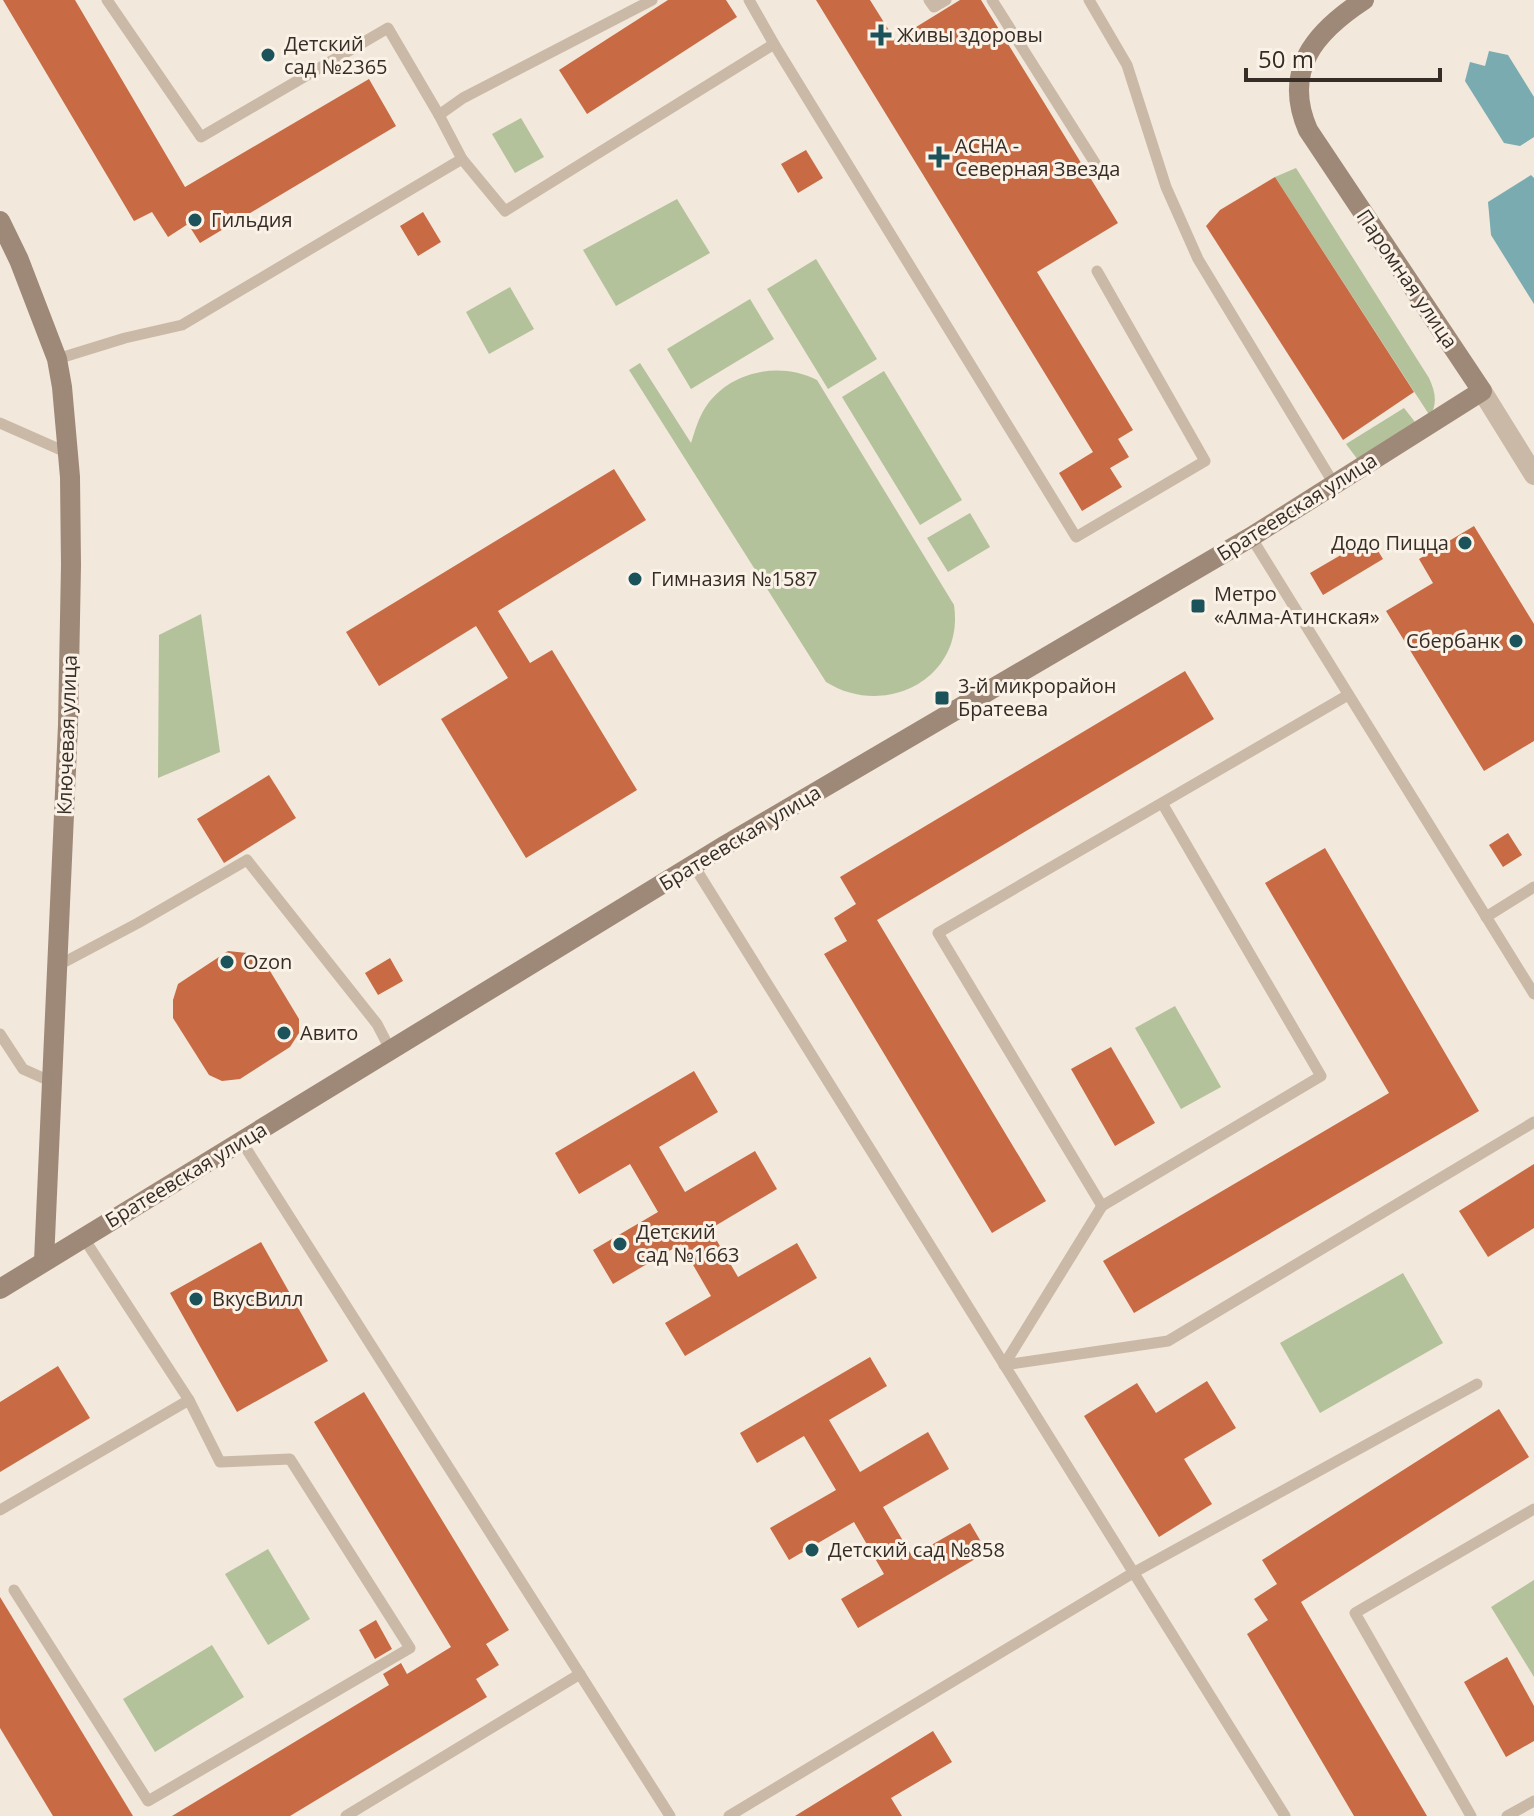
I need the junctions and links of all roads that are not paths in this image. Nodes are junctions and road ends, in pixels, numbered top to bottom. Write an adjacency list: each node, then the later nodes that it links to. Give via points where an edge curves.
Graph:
1 (107, 0): 10 (lane, via 201,137 388,28)
2 (652, 0): 10 (lane)
3 (749, 0): 9 (lane)
4 (929, 0): 5 (lane, via 934,7)
5 (946, 0)
6 (992, 0): 12 (lane)
7 (1089, 0): 20 (lane, via 1127,65 1166,187 1198,259)
8 (1364, 0): 16 (street, Паромная улица, via 1327,28 1304,59 1301,113)
9 (774, 44): 11 (lane, via 505,211); 14 (lane, via 1076,537 1205,461)
10 (439, 115): 11 (lane)
11 (462, 159): 15 (lane, via 182,325)
12 (1095, 163)
13 (0, 221): 15 (street, Ключевая улица)
14 (1097, 271)
15 (57, 359): 18 (street, Ключевая улица)
16 (1482, 391): 19 (street, Паромная улица); 20 (street, Братеевская улица)
17 (0, 423): 18 (lane)
18 (68, 453): 27 (street, Ключевая улица, via 71,565)
19 (1534, 475)
20 (1334, 484): 21 (street, Братеевская улица)
21 (1251, 537): 22 (lane); 24 (street, Братеевская улица)
22 (1348, 695): 23 (lane); 26 (lane)
23 (1162, 803): 34 (lane, via 1321,1076); 34 (lane, via 938,933)
24 (694, 866): 30 (street, Братеевская улица); 38 (lane)
25 (1534, 887): 26 (lane)
26 (1486, 917): 28 (lane)
27 (57, 966): 30 (lane, via 247,860 377,1024); 31 (street, Ключевая улица)
28 (1534, 994)
29 (0, 1034): 31 (lane, via 23,1069)
30 (391, 1051): 33 (street, Братеевская улица)
31 (52, 1082): 36 (street, Ключевая улица)
32 (1534, 1122): 38 (lane, via 1168,1341)
33 (242, 1142): 35 (street, Братеевская улица); 45 (lane)
34 (1102, 1206): 38 (lane)
35 (83, 1237): 36 (street, Братеевская улица); 40 (lane)
36 (44, 1261): 37 (street, Братеевская улица)
37 (0, 1289)
38 (1004, 1365): 43 (lane)
39 (1477, 1384): 43 (lane)
40 (189, 1400): 42 (lane); 44 (lane, via 220,1462 290,1459 410,1648 148,1801)
41 (1534, 1509): 51 (lane, via 1355,1613)
42 (0, 1510)
43 (1133, 1573): 49 (lane); 50 (lane)
44 (14, 1590)
45 (580, 1674): 47 (lane); 48 (lane)
46 (1534, 1801): 52 (lane)
47 (346, 1816)
48 (670, 1816)
49 (729, 1816)
50 (1285, 1816)
51 (1471, 1816)
52 (1507, 1816)

